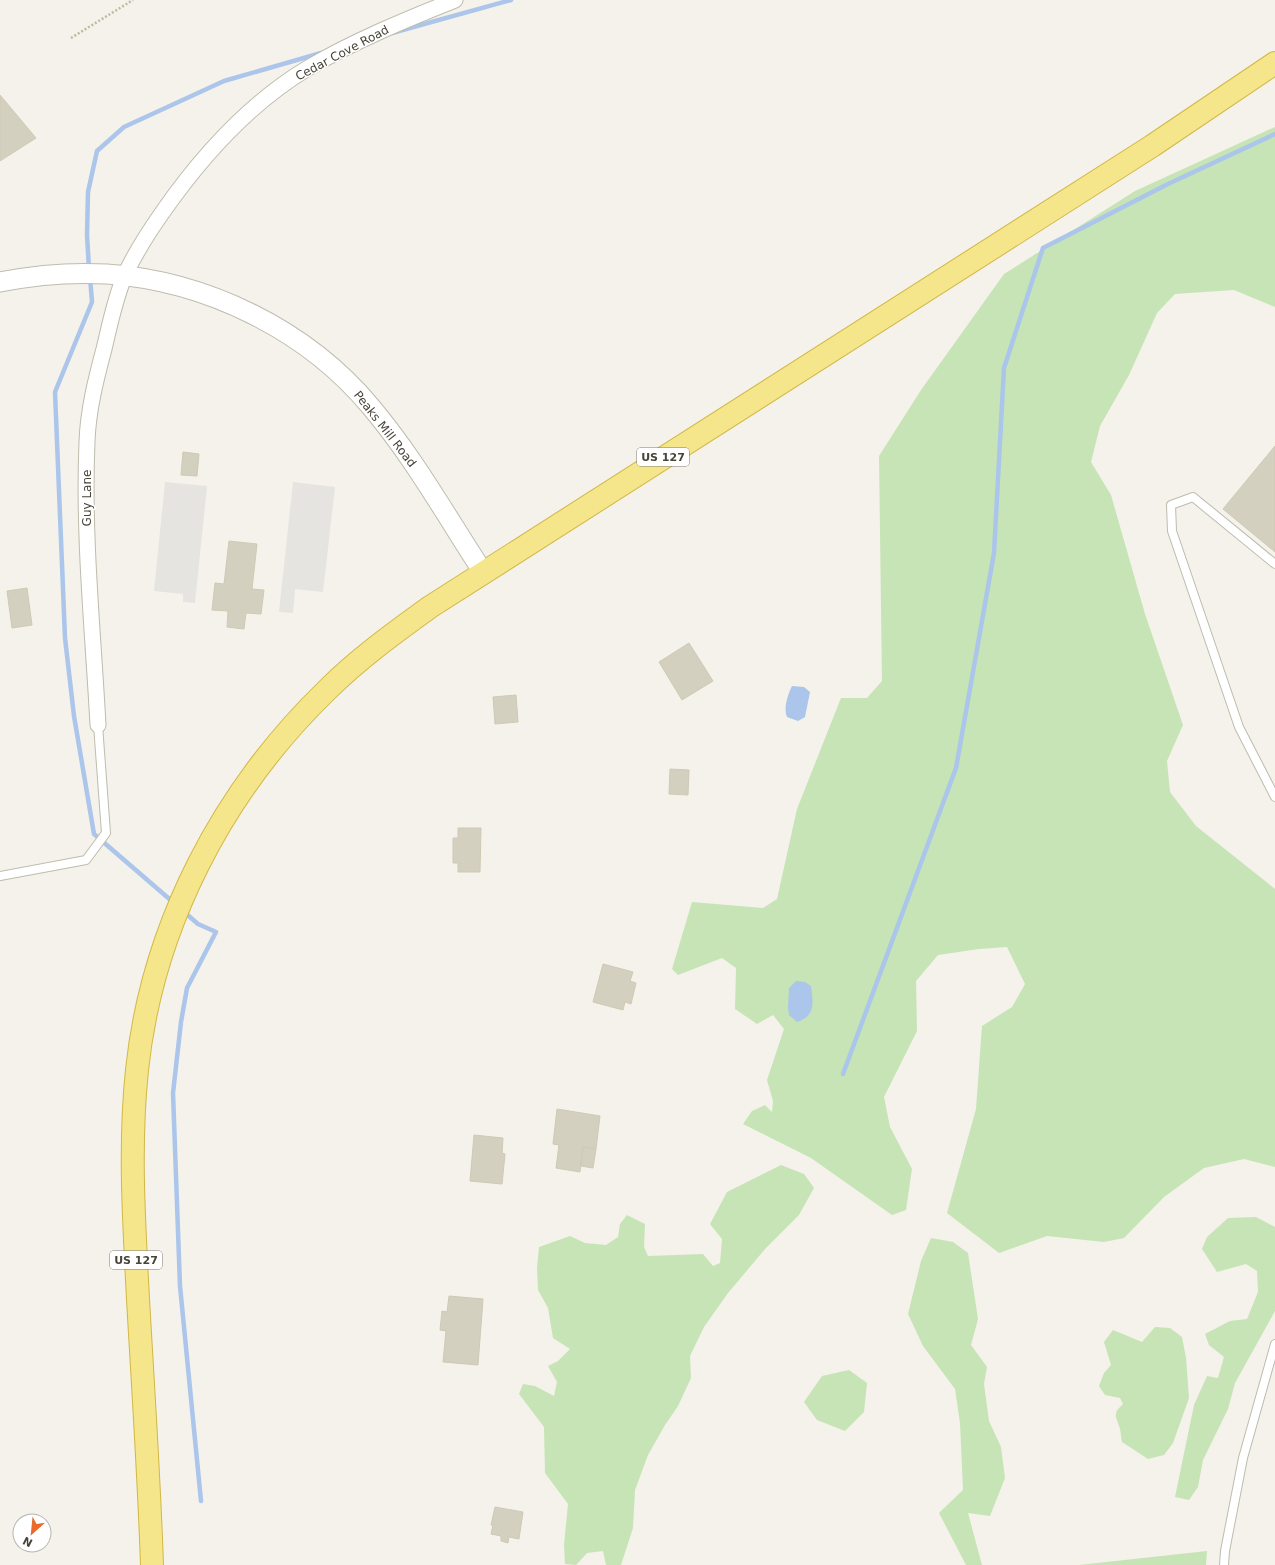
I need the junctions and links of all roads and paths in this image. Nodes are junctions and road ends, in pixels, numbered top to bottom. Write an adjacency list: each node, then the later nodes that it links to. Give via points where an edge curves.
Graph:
1 (133, 0): 3 (path)
2 (455, 0): 5 (street, Cedar Cove Road, via 388,28 333,55 308,68 262,100 189,176 157,220)
3 (71, 38)
4 (1275, 63): 8 (highway, US 127, via 1152,146)
5 (125, 276): 6 (street, Peaks Mill Road, via 68,273); 8 (street, Peaks Mill Road, via 145,278 220,299 283,331 320,357 352,386 391,432); 9 (street, Guy Lane, via 111,317 95,384 87,439 86,516)
6 (0, 282)
7 (1275, 564): 10 (lane, via 1193,497 1171,505 1172,531 1239,727)
8 (483, 572): 13 (highway, US 127, via 379,644 327,690 296,722 247,783 222,821 192,878 168,933 152,980 137,1069 132,1137 133,1215)
9 (98, 725): 11 (lane, via 106,833 86,860)
10 (1275, 796)
11 (0, 876)
12 (1275, 1344): 14 (lane, via 1243,1458)
13 (152, 1565)
14 (1224, 1565)

